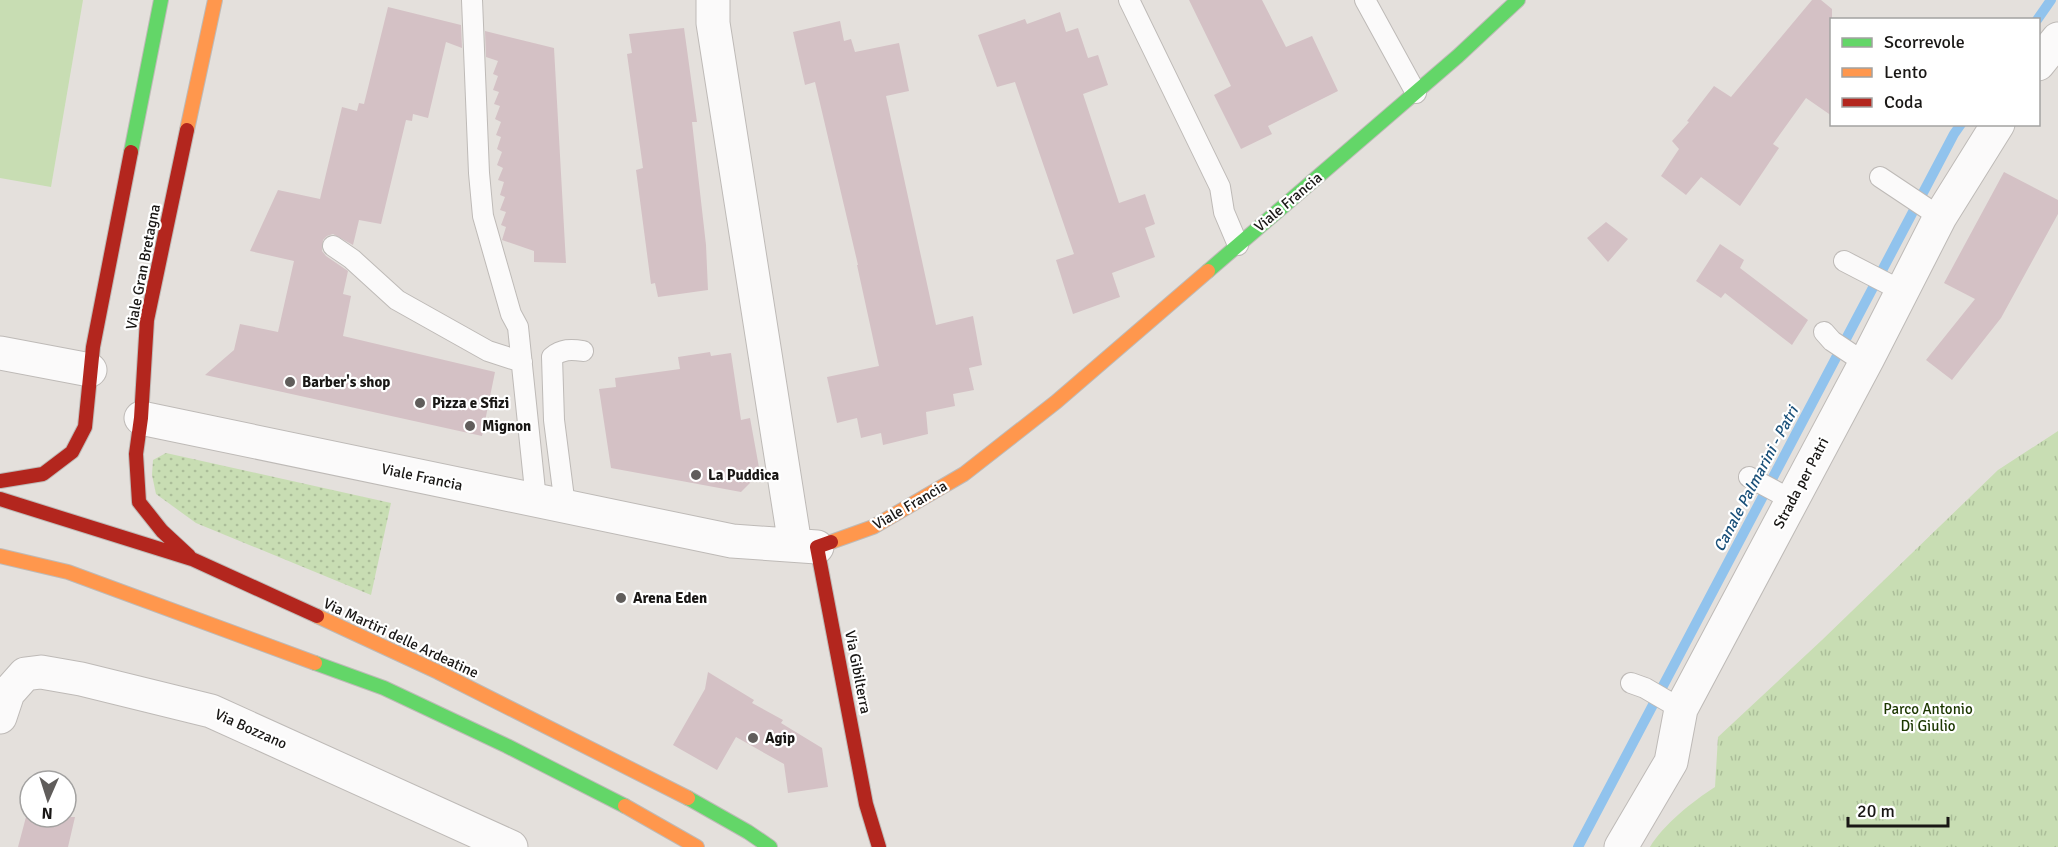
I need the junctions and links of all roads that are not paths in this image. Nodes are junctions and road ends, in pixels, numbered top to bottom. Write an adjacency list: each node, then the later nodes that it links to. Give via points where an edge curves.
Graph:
1 (160, 0): 23 (street)
2 (215, 0): 24 (street, Viale Gran Bretagna, via 147,320)
3 (472, 0): 22 (lane, via 483,216 518,327)
4 (712, 0): 30 (street)
5 (1129, 0): 14 (lane, via 1220,187 1224,212)
6 (1365, 0): 10 (lane)
7 (1518, 0): 10 (street, Viale Francia)
8 (2058, 39): 9 (street)
9 (2040, 62)
10 (1416, 93): 14 (street, Viale Francia)
11 (1997, 126): 13 (street, Strada per Patri)
12 (1880, 177): 13 (lane)
13 (1935, 213): 17 (street, Strada per Patri)
14 (1238, 245): 30 (street, Viale Francia, via 1056,402 964,474 873,527)
15 (333, 246): 22 (lane, via 398,300 488,351)
16 (1844, 261): 17 (lane)
17 (1895, 288): 21 (street, Strada per Patri)
18 (1828, 336): 21 (lane)
19 (583, 351): 29 (lane, via 566,350 552,357)
20 (0, 353): 23 (street)
21 (1859, 359): 28 (street, Strada per Patri)
22 (522, 362): 29 (lane)
23 (90, 370): 26 (street, via 85,427 72,453 43,474)
24 (141, 418): 29 (street, Viale Francia); 32 (street, Viale Gran Bretagna, via 136,454 139,502)
25 (1749, 477): 28 (lane)
26 (0, 481)
27 (0, 499): 32 (street, Via Martiri delle Ardeatine)
28 (1792, 501): 34 (street, Strada per Patri)
29 (550, 503): 30 (street, Viale Francia, via 732,541)
30 (806, 546): 36 (street, Via Gibilterra)
31 (0, 556): 38 (street, via 68,572 384,688 592,789)
32 (192, 559): 39 (street, Via Martiri delle Ardeatine, via 438,672 659,782)
33 (1638, 685): 34 (lane)
34 (1677, 706): 42 (street, Strada per Patri, via 1671,762)
35 (0, 717): 37 (street, Via Bozzano, via 8,693 25,674 41,672 212,711)
36 (866, 804): 40 (street, Via Gibilterra); 41 (street, Via Gibilterra)
37 (511, 847)
38 (696, 847)
39 (771, 847)
40 (868, 847)
41 (879, 847)
42 (1621, 847)

